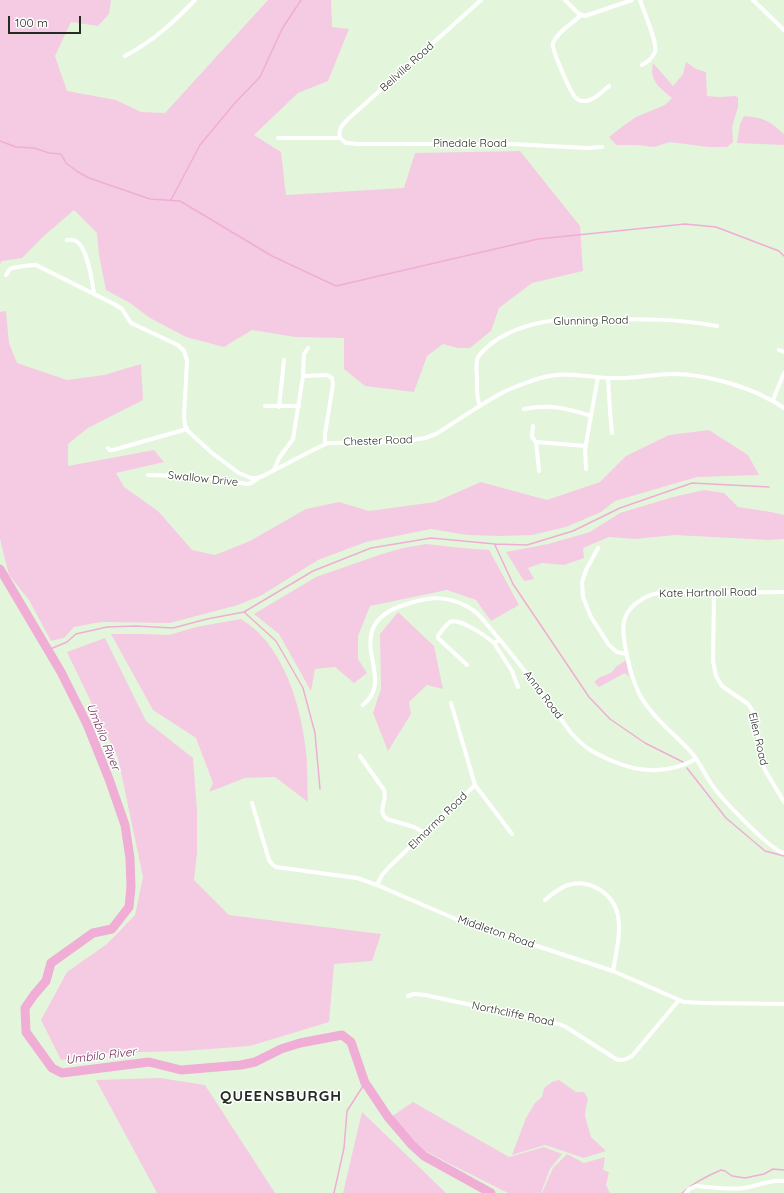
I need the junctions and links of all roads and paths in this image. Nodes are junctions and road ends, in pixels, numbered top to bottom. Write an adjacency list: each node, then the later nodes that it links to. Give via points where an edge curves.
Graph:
1 (196, 0): 9 (street, via 152,40)
2 (481, 0): 13 (street, Bellville Road, via 348,120 341,128)
3 (565, 0): 7 (street)
4 (632, 0): 7 (street, via 589,15)
5 (640, 0): 10 (street, via 656,48 650,61)
6 (753, 0): 8 (street)
7 (581, 15): 11 (street, via 557,37 553,44 554,54 572,94 577,99 589,100)
8 (784, 30)
9 (125, 56)
10 (642, 65)
11 (609, 86)
12 (278, 138): 13 (street, Pinedale Road)
13 (340, 138): 14 (street, Pinedale Road, via 346,143 358,144)
14 (602, 147)
15 (67, 240): 17 (street, via 77,241 83,249 89,262)
16 (6, 275): 17 (street, via 10,269 34,265)
17 (94, 294): 36 (street, via 122,309 131,323 178,345 186,355 188,363 184,418)
18 (717, 326): 30 (street, Glunning Road, via 665,320 557,320 510,332 497,339 478,358 477,395)
19 (308, 348): 24 (street, via 304,354)
20 (779, 350): 21 (street)
21 (784, 352)
22 (284, 360): 31 (street)
23 (784, 373): 27 (street)
24 (303, 376): 29 (street); 39 (street, via 327,375 332,378)
25 (598, 377): 26 (street, Chester Road); 30 (street, Chester Road, via 576,374 550,376 516,387); 34 (street)
26 (608, 378): 27 (street, Chester Road, via 689,375 729,383); 37 (street)
27 (773, 400): 32 (street, Chester Road)
28 (265, 406): 31 (street)
29 (299, 406): 31 (street); 43 (street, via 293,439 279,458)
30 (480, 406): 39 (street, Chester Road, via 436,434 424,438 399,442)
31 (279, 407)
32 (784, 408)
33 (524, 409): 34 (street, via 549,406)
34 (592, 416): 40 (street)
35 (533, 426): 38 (street, via 532,437)
36 (187, 429): 41 (street, via 113,450); 46 (street, via 193,437 236,472)
37 (612, 433)
38 (536, 442): 40 (street); 44 (street)
39 (325, 444): 43 (street, Chester Road)
40 (586, 446): 42 (street)
41 (108, 448)
42 (586, 469)
43 (274, 470): 46 (street, Chester Road)
44 (539, 471)
45 (148, 475): 46 (street, Swallow Drive, via 210,478 246,484)
46 (257, 478)
47 (598, 548): 52 (street, via 582,582 584,597 589,612 609,645 617,652)
48 (714, 592): 49 (street, Kate Hartnoll Road); 52 (street, Kate Hartnoll Road, via 660,592 642,599 628,611 624,621 623,633); 60 (street, Ellen Road, via 713,661 716,676 722,686 748,704 754,713 762,762)
49 (784, 592)
50 (500, 640): 51 (street); 56 (street, Anna Road, via 474,610 452,600 428,598 401,606 384,615 372,632 370,645 375,682 371,698); 58 (street, Anna Road, via 572,734 582,745 595,753 619,764 643,770 681,766)
51 (494, 643): 53 (street, via 462,622 449,623 438,638); 54 (street, via 512,671)
52 (627, 654): 58 (street, Kate Hartnoll Road, via 636,685 644,701)
53 (467, 665)
54 (518, 687)
55 (451, 703): 59 (street, Elmarmo Road)
56 (363, 705)
57 (360, 756): 62 (street, via 384,790 386,796 382,810 385,817)
58 (696, 758): 64 (street, Kate Hartnoll Road, via 711,784 731,808 770,844)
59 (475, 785): 62 (street, Elmarmo Road); 63 (street)
60 (784, 802)
61 (252, 803): 65 (street, Middleton Road, via 270,863 279,867 355,877)
62 (425, 832): 65 (street, Elmarmo Road, via 390,866)
63 (512, 834)
64 (784, 853)
65 (377, 884): 67 (street, Middleton Road, via 458,920)
66 (545, 900): 67 (street, via 559,889 570,885 597,887 606,893 618,914 619,936)
67 (613, 971): 69 (street, Middleton Road)
68 (408, 996): 69 (street, Northcliffe Road, via 425,995 560,1024 621,1061 632,1056)
69 (679, 1000): 70 (street, Middleton Road)
70 (784, 1004)
71 (784, 1180): 72 (street, via 742,1188 696,1186)
72 (686, 1193)

